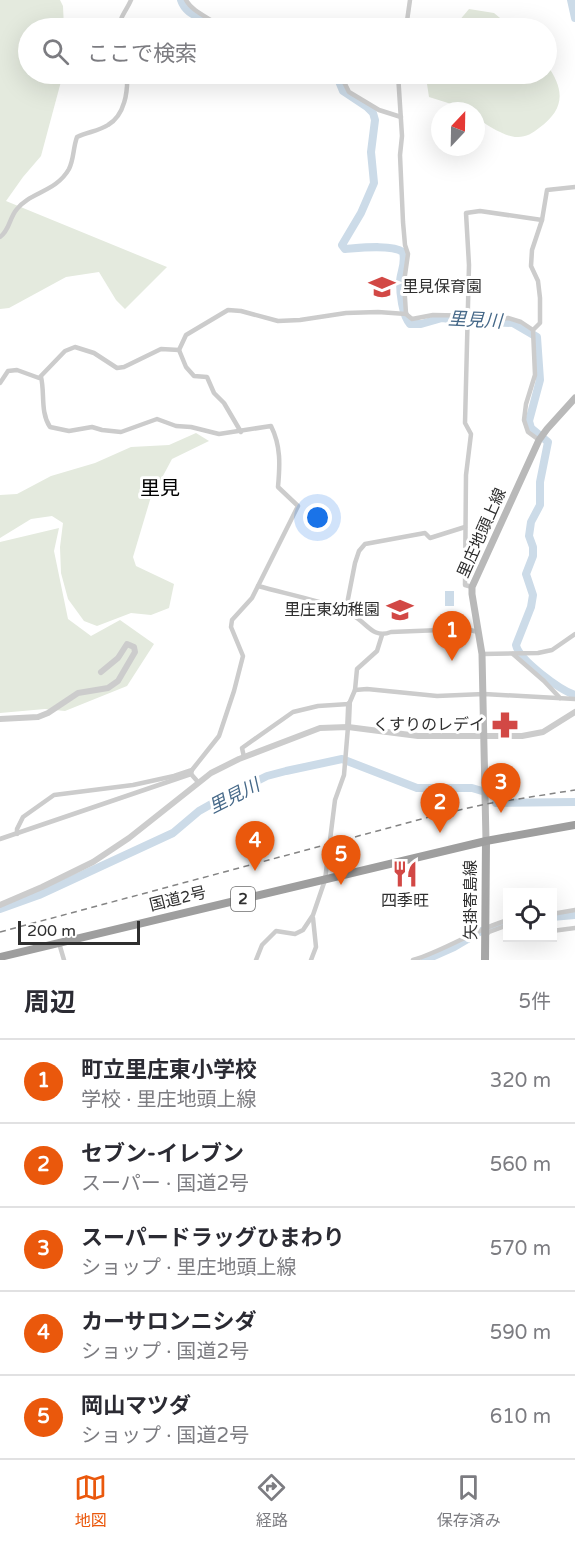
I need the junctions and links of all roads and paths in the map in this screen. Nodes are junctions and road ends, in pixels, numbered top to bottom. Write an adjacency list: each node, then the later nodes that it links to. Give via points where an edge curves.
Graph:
1 (131, 0): 4 (street)
2 (186, 0): 5 (street)
3 (410, 0): 6 (street)
4 (121, 18)
5 (209, 18)
6 (407, 18)
7 (126, 84): 13 (street, via 118,116 110,124 77,137 68,170 51,188 25,201)
8 (345, 84): 10 (street, via 349,92 379,110)
9 (399, 84): 10 (street)
10 (401, 117): 14 (street, via 403,222 408,254 404,282)
11 (575, 187): 12 (street, via 547,190)
12 (542, 220): 15 (street, via 480,211 466,213); 16 (street, via 532,250 531,266 540,298 540,323)
13 (0, 237)
14 (406, 314): 15 (street, via 412,319); 17 (street, via 346,313 278,321 228,310 186,335)
15 (467, 316): 16 (street, via 508,318); 23 (street, via 465,423 471,434)
16 (533, 330): 22 (street, via 535,375 524,420 528,432)
17 (179, 350): 18 (street, via 161,349 117,368 94,353 75,347 65,351); 21 (street, via 194,376 207,377)
18 (41, 377): 19 (street, via 8,371); 21 (street, via 44,412 50,427 121,432 157,419 209,433)
19 (0, 383)
20 (575, 398): 22 (main road, 里庄地頭上線)
21 (240, 432): 24 (street, via 271,426 279,444 278,487 298,506)
22 (541, 437): 25 (main road, 里庄地頭上線)
23 (465, 527): 25 (street, via 465,585); 26 (street, via 430,538 425,532 365,544 355,563)
24 (258, 586): 26 (street, via 317,600); 43 (street, via 232,620 231,627 243,656 225,721 219,736)
25 (472, 587): 27 (main road, 里庄地頭上線)
26 (348, 613): 29 (street)
27 (478, 632): 29 (street, via 465,629); 30 (main road, 里庄地頭上線)
28 (575, 634): 31 (street, via 552,650)
29 (381, 635): 33 (street, via 377,651 357,669)
30 (482, 654): 31 (street); 34 (main road, 里庄地頭上線)
31 (516, 654): 35 (street)
32 (101, 672): 39 (street, via 127,644 134,647 135,652 118,681 108,688 78,693 38,717)
33 (355, 690): 34 (street, via 437,696); 37 (street)
34 (484, 694): 35 (street); 41 (main road, 里庄地頭上線)
35 (560, 698): 36 (street)
36 (575, 699)
37 (349, 704): 40 (street); 42 (street, via 293,712 242,748)
38 (575, 712): 41 (street, via 543,732)
39 (0, 719)
40 (348, 728): 41 (street, via 418,736); 42 (street, via 320,728); 49 (street, via 344,775 335,800)
41 (484, 737): 48 (main road, 里庄地頭上線)
42 (244, 757): 44 (street)
43 (191, 772): 44 (street); 46 (street); 46 (street, via 133,785 60,793 23,817)
44 (198, 782): 50 (street, via 93,862)
45 (575, 825): 48 (highway, 国道2号 / 2)
46 (17, 834): 47 (street)
47 (0, 839)
48 (486, 841): 49 (highway, 国道2号 / 2); 58 (main road, 矢掛寄島線)
49 (325, 880): 53 (street); 59 (highway, 国道2号 / 2)
50 (0, 905)
51 (575, 910): 52 (street)
52 (557, 914)
53 (313, 915): 62 (street, via 303,930 295,934 276,931 262,945); 63 (street, via 316,947)
54 (503, 922): 58 (street)
55 (503, 927): 58 (street)
56 (575, 928): 57 (street)
57 (557, 930)
58 (485, 932): 64 (street); 65 (main road, 矢掛寄島線)
59 (59, 943): 60 (highway, 国道2号 / 2); 61 (street)
60 (0, 957)
61 (64, 960)
62 (256, 960)
63 (311, 960)
64 (413, 960)
65 (485, 960)

